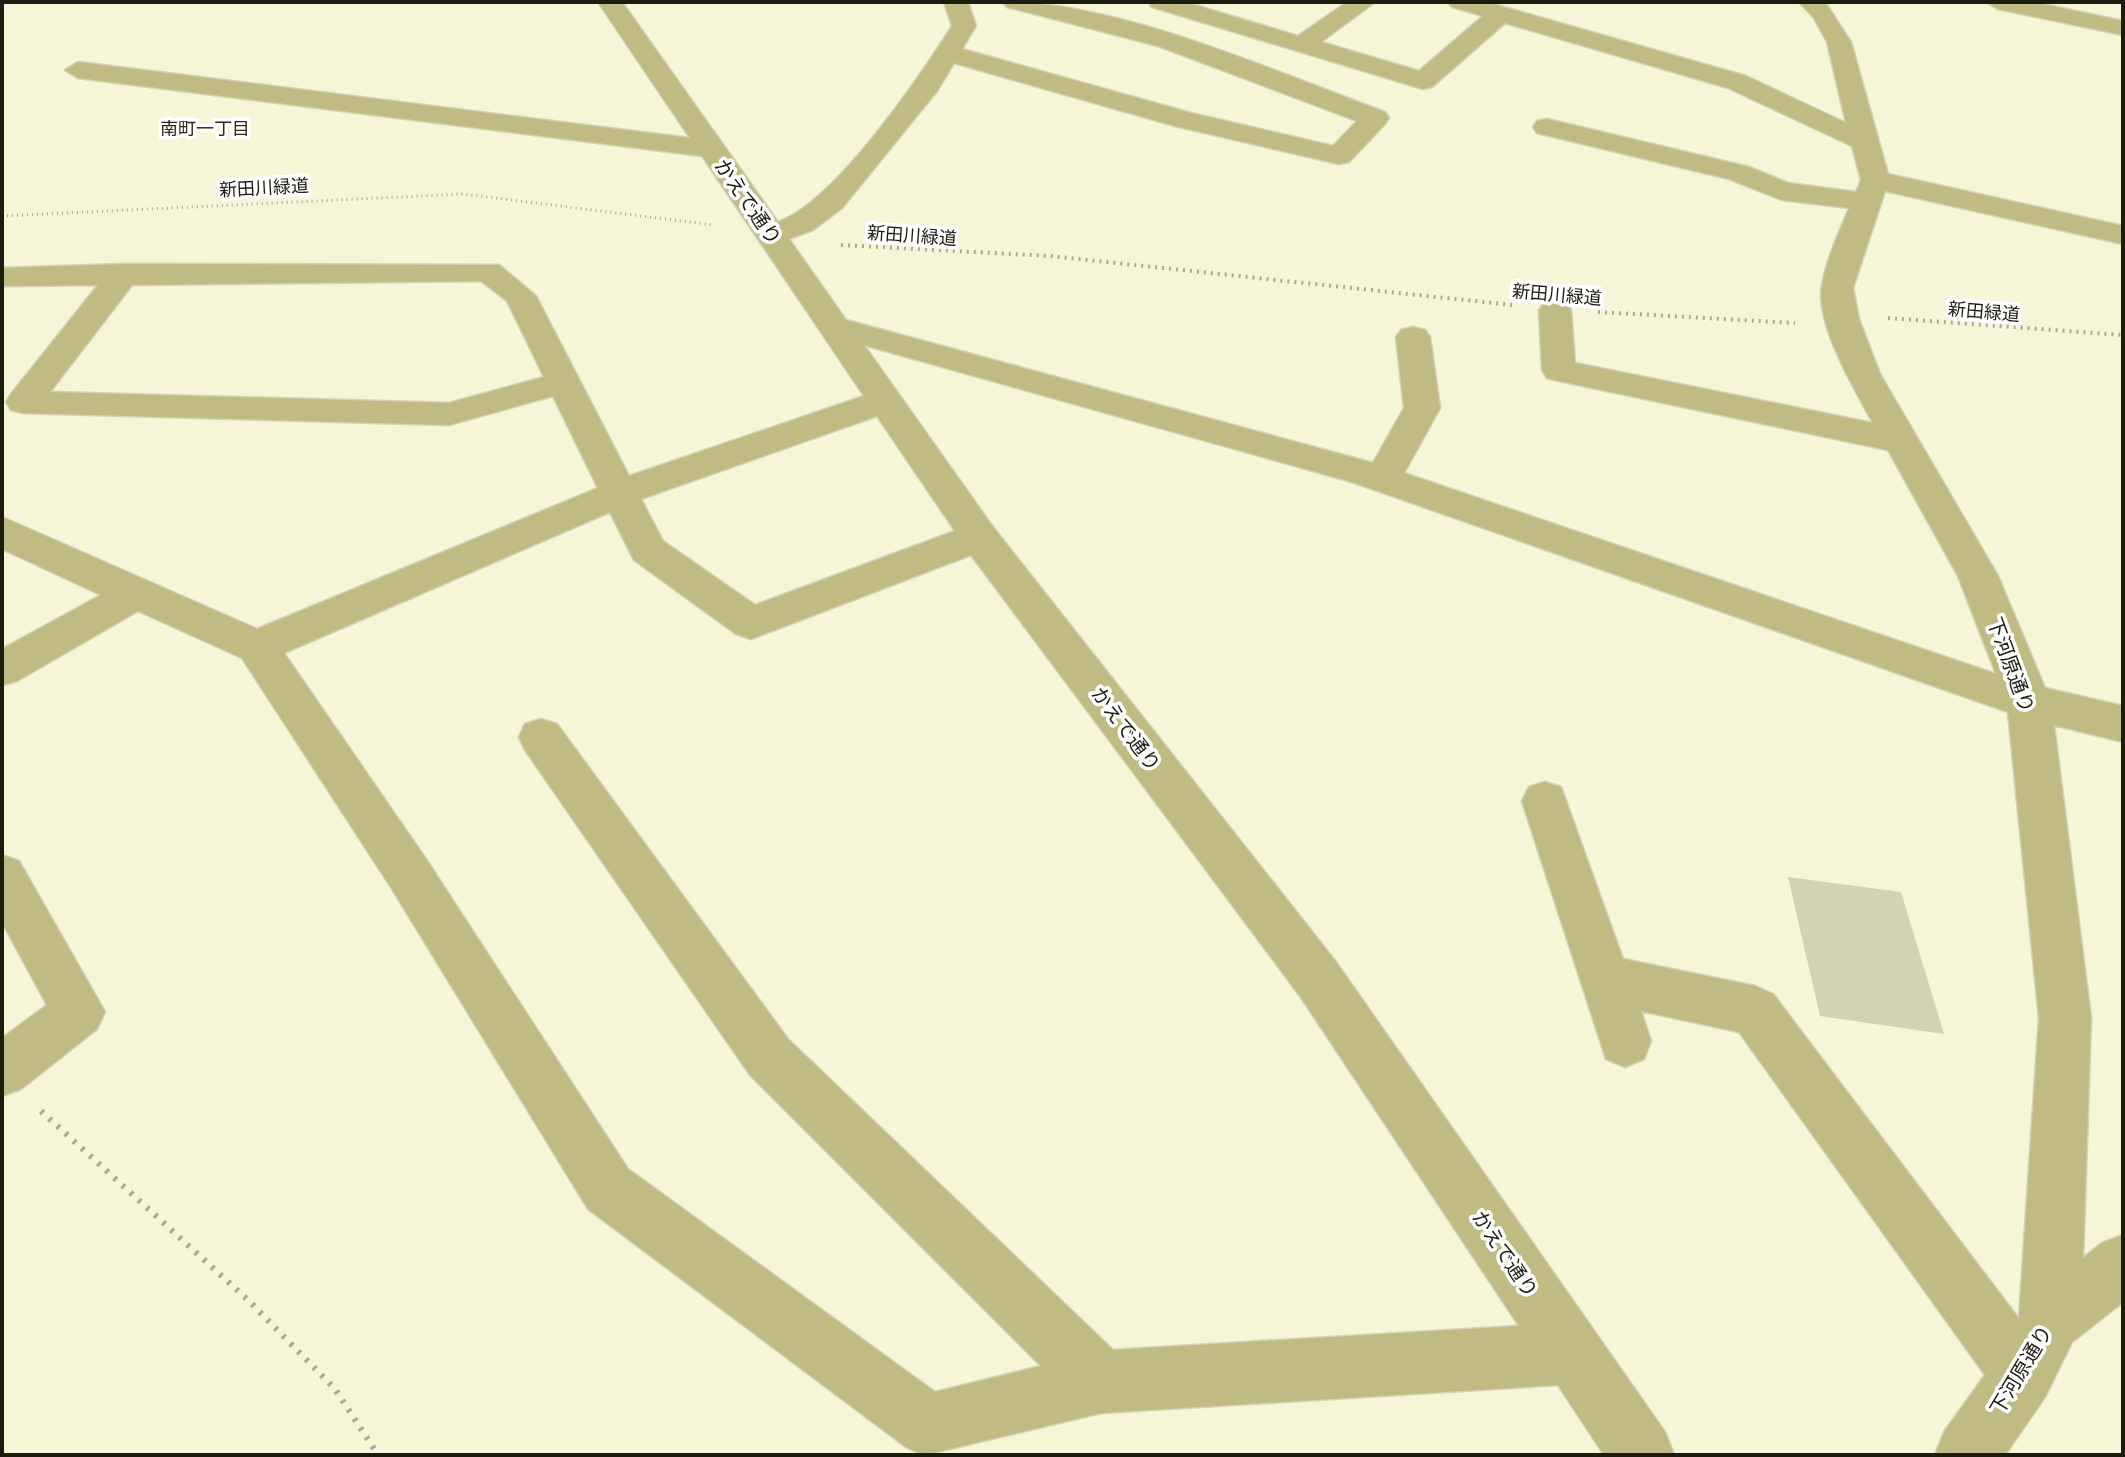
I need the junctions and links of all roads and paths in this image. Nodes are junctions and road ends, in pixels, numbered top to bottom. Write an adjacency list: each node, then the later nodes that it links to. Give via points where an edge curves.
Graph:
1 (610, 2): 15 (street, かえで通り)
2 (956, 2): 12 (street, via 964,26)
3 (1015, 2): 12 (street, via 1167,41 1375,118 1339,156 1185,120)
4 (1160, 2): 11 (street)
5 (1363, 2): 11 (street)
6 (1460, 2): 9 (street)
7 (1811, 2): 16 (street, via 1839,42)
8 (1998, 2): 10 (street)
9 (1495, 9): 11 (street, via 1423,81); 16 (street, via 1737,82)
10 (2123, 28)
11 (1304, 43)
12 (947, 53): 19 (street, via 928,85 832,202)
13 (78, 70): 15 (street)
14 (1547, 127): 16 (street, via 1739,173 1782,191)
15 (711, 149): 19 (street, かえで通り)
16 (1870, 175): 18 (street); 23 (street, 下河原通り, via 1837,288)
17 (4, 218): 19 (path, 新田川緑道, via 463,194 726,227 752,266)
18 (2123, 235)
19 (779, 246): 22 (path, 新田川緑道, via 1050,256); 24 (street, かえで通り)
20 (125, 273): 21 (street); 27 (street, via 488,272 520,296); 27 (street, via 23,402 449,414)
21 (2, 277)
22 (1555, 310): 23 (path, 新田川緑道, via 1806,323); 29 (street, via 1559,370)
23 (1843, 319): 25 (path, 新田緑道, via 1865,314); 29 (street, 下河原通り, via 1863,374)
24 (835, 327): 28 (street, かえで通り); 30 (street)
25 (2123, 335)
26 (1413, 337): 30 (street, via 1422,408)
27 (564, 382): 31 (street)
28 (886, 401): 31 (street); 33 (street, かえで通り)
29 (1901, 441): 37 (street, 下河原通り, via 1978,576)
30 (1382, 479): 37 (street)
31 (620, 493): 33 (street, via 648,550 751,623); 35 (street)
32 (2, 531): 34 (street)
33 (979, 537): 48 (street, かえで通り, via 1318,979)
34 (136, 594): 35 (street); 36 (street)
35 (257, 647): 50 (street, via 409,874 608,1189 928,1425)
36 (2, 669)
37 (2029, 702): 38 (street); 47 (street, 下河原通り, via 2065,1018)
38 (2123, 724)
39 (541, 737): 50 (street, via 769,1057)
40 (1545, 801): 42 (street)
41 (2, 876): 44 (street, via 79,1012)
42 (1604, 979): 43 (street); 49 (street, via 1755,1011)
43 (1625, 1041)
44 (2, 1070)
45 (37, 1107): 51 (path, via 292,1345 335,1389)
46 (2123, 1264): 47 (street)
47 (2051, 1321): 49 (street, 下河原通り)
48 (1573, 1353): 50 (street); 52 (street, かえで通り)
49 (2023, 1375): 53 (street, 下河原通り)
50 (1101, 1382)
51 (378, 1455)
52 (1642, 1455)
53 (1967, 1455)

